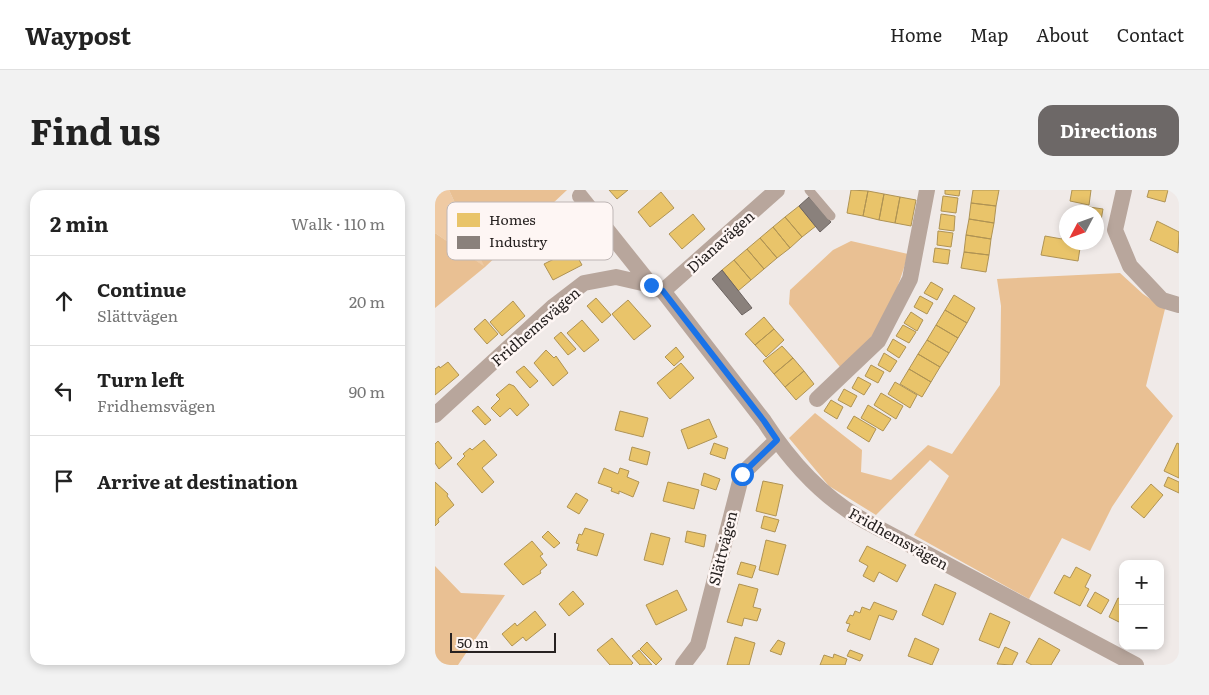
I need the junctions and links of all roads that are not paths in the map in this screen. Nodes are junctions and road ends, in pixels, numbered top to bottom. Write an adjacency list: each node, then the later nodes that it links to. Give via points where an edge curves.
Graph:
1 (777, 190): 9 (street, Dianavägen)
2 (809, 190): 7 (lane)
3 (927, 190): 11 (street, via 909,279 877,341)
4 (1124, 190): 10 (street, via 1115,230 1129,266 1162,300)
5 (580, 196): 6 (street, Fridhemsvägen)
6 (585, 202)
7 (831, 216)
8 (613, 235): 9 (street, Fridhemsvägen)
9 (657, 288): 12 (street, Fridhemsvägen, via 616,277 584,283 554,306); 13 (street, Fridhemsvägen)
10 (1179, 306)
11 (817, 399)
12 (435, 416)
13 (777, 440): 14 (street, Slättvägen, via 742,474 698,645); 15 (street, Fridhemsvägen, via 813,482 849,512)
14 (683, 665)
15 (1136, 665)

